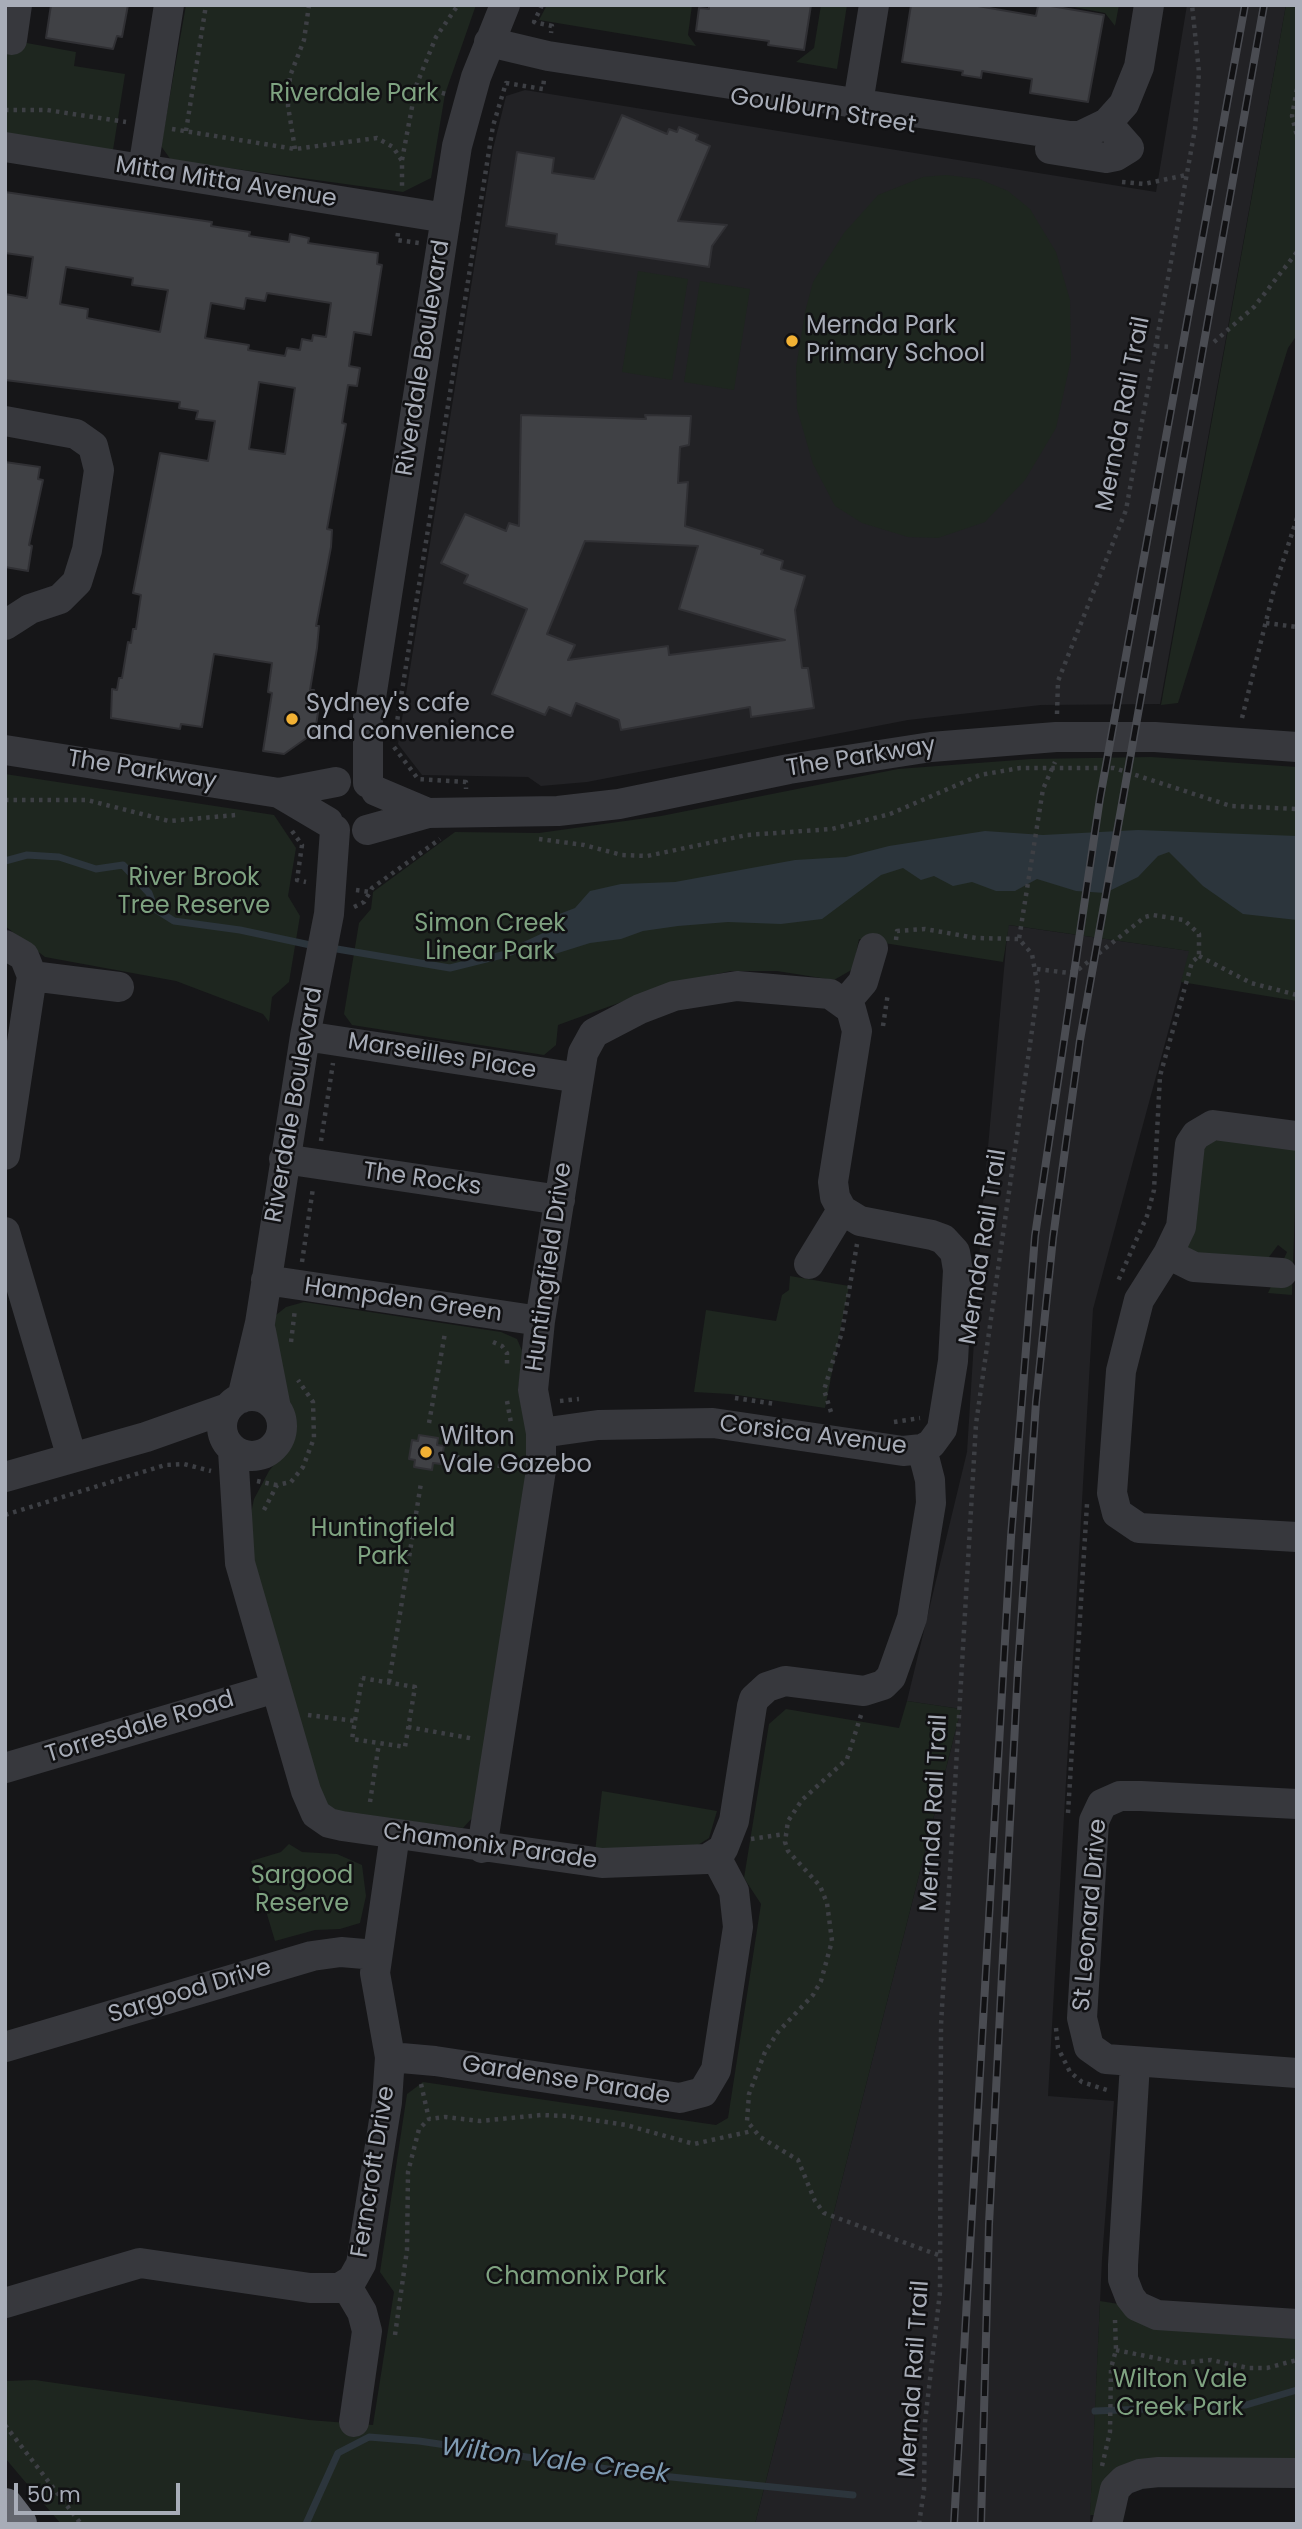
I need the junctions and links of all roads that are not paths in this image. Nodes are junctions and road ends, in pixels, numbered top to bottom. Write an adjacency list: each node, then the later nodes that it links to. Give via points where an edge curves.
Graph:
1 (17, 5): 6 (street)
2 (169, 5): 14 (street)
3 (505, 5): 7 (street, Riverdale Boulevard)
4 (874, 5): 10 (street)
5 (1149, 5): 9 (street)
6 (12, 40)
7 (486, 50): 8 (street, Goulburn Street); 15 (street, Riverdale Boulevard, via 469,100)
8 (547, 62): 10 (street, Goulburn Street); 13 (street, Goulburn Street, via 1106,158)
9 (1139, 67): 11 (street, via 1124,104); 13 (street, via 1140,96)
10 (858, 103): 11 (street, Goulburn Street, via 1070,136)
11 (1107, 123): 13 (street)
12 (5, 147): 14 (street, Mitta Mitta Avenue)
13 (1129, 148)
14 (143, 169): 15 (street, Mitta Mitta Avenue)
15 (446, 218): 20 (street, Riverdale Boulevard)
16 (5, 421): 17 (street, via 76,433 93,446 99,470 87,550 77,582 60,599 30,609)
17 (5, 625)
18 (1297, 747): 22 (street, The Parkway, via 1155,737 1056,737 857,757 619,804 558,811)
19 (5, 750): 21 (street, The Parkway)
20 (357, 784): 21 (street, The Parkway); 22 (street, The Parkway); 23 (street, via 325,796 323,805); 23 (street, Riverdale Boulevard, via 380,808 374,825)
21 (279, 793): 23 (street, The Parkway)
22 (428, 813): 23 (street, The Parkway)
23 (347, 829): 29 (street, Riverdale Boulevard, via 337,904)
24 (5, 945): 26 (street, via 24,956)
25 (884, 946): 28 (street)
26 (32, 975): 27 (street); 32 (street)
27 (119, 987)
28 (845, 1003): 30 (street, Huntingfield Drive, via 830,994 773,987 737,986 674,996 594,1033 587,1042); 35 (street, via 855,1015 857,1031 833,1182 837,1204)
29 (304, 1036): 30 (street, Marseilles Place); 33 (street, Riverdale Boulevard)
30 (579, 1078): 34 (street, Huntingfield Drive)
31 (1297, 1136): 37 (street, via 1226,1125 1213,1125 1196,1135 1186,1160 1181,1227)
32 (5, 1155)
33 (285, 1159): 34 (street, The Rocks); 40 (street, Riverdale Boulevard)
34 (559, 1200): 41 (street, Huntingfield Drive)
35 (851, 1216): 38 (street); 47 (street, Corsica Avenue, via 943,1239 957,1259 956,1335 944,1419 937,1437)
36 (5, 1232): 48 (street)
37 (1168, 1254): 39 (street, via 1194,1267); 51 (street, via 1139,1300 1121,1371 1112,1473 1117,1513 1139,1528)
38 (809, 1264)
39 (1282, 1273)
40 (266, 1280): 41 (street, Hampden Green, via 301,1293); 42 (street, Riverdale Boulevard)
41 (540, 1321): 45 (street, Huntingfield Drive)
42 (260, 1324): 43 (street, Riverdale Boulevard); 44 (street, Riverdale Boulevard)
43 (235, 1403): 44 (street, via 261,1397); 46 (street); 49 (street, via 224,1416 223,1433)
44 (276, 1408): 49 (street, Chamonix Parade, via 282,1427 275,1446)
45 (527, 1434): 47 (street, Corsica Avenue, via 598,1425 713,1423 903,1451); 56 (street, Huntingfield Drive, via 541,1470)
46 (146, 1437): 48 (street); 49 (street, via 181,1438)
47 (922, 1449): 57 (street, via 931,1503 912,1618 891,1677 864,1691 785,1681 760,1692 752,1706 731,1836)
48 (72, 1458): 50 (street)
49 (246, 1468): 52 (street, Chamonix Parade, via 250,1522 240,1563)
50 (5, 1477)
51 (1297, 1537)
52 (275, 1688): 53 (street, Torresdale Road); 55 (street, Chamonix Parade, via 316,1814 329,1823)
53 (5, 1769)
54 (1297, 1804): 61 (street, St Leonard Drive, via 1120,1796 1102,1804 1096,1813 1082,2028 1097,2054)
55 (395, 1834): 56 (street, Chamonix Parade); 58 (street, Ferncroft Drive)
56 (482, 1848): 57 (street, Chamonix Parade, via 602,1863 696,1860)
57 (715, 1855): 60 (street, Gardense Parade, via 734,1891 738,1927 716,2070 703,2092 688,2098 670,2097)
58 (376, 1955): 59 (street, Sargood Drive, via 341,1952 312,1956); 60 (street, Ferncroft Drive, via 376,1989)
59 (5, 2047)
60 (390, 2057): 63 (street, Ferncroft Drive, via 361,2264)
61 (1135, 2063): 62 (street); 65 (street, via 1124,2265 1130,2297 1137,2306 1157,2315)
62 (1297, 2073)
63 (346, 2285): 64 (street, Ferncroft Drive, via 310,2288 140,2263); 66 (street, via 367,2331)
64 (5, 2303)
65 (1297, 2324)
66 (354, 2421)
67 (1297, 2473): 70 (street, via 1140,2474 1115,2489)
68 (5, 2507): 69 (highway)
69 (18, 2524)
70 (1107, 2524)

